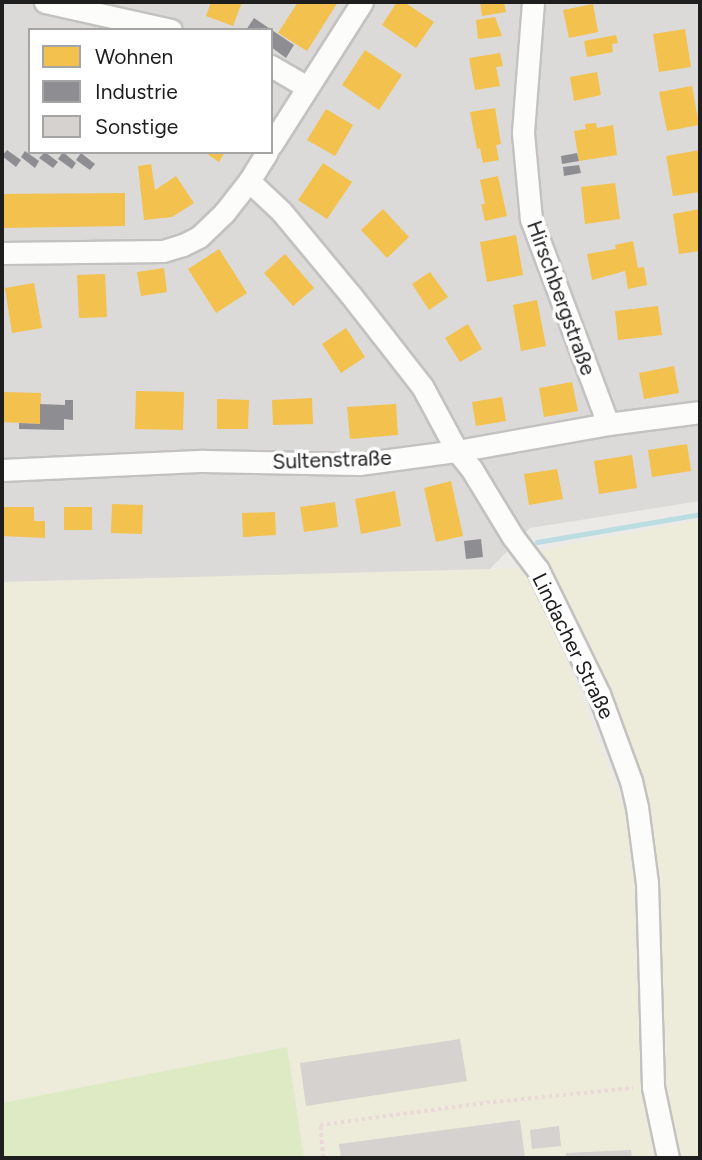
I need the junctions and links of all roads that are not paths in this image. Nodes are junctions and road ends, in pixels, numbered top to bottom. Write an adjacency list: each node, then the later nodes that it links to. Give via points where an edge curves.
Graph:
1 (45, 2): 4 (street)
2 (362, 2): 6 (street)
3 (533, 2): 12 (street, Hirschbergstraße, via 523,133 531,219)
4 (162, 28)
5 (273, 67): 6 (street)
6 (307, 87): 7 (street)
7 (273, 142)
8 (266, 154): 9 (street)
9 (249, 181): 10 (street, via 212,226 183,245 163,251); 13 (street, Lindacher Straße, via 281,211 422,386)
10 (2, 253)
11 (700, 412): 12 (street, Sultenstraße)
12 (608, 424): 13 (street, Sultenstraße)
13 (457, 451): 14 (street, Sultenstraße, via 359,464 204,461); 15 (street, Lindacher Straße, via 538,570 599,694 631,781 647,883 653,1087)
14 (2, 470)
15 (668, 1158)

